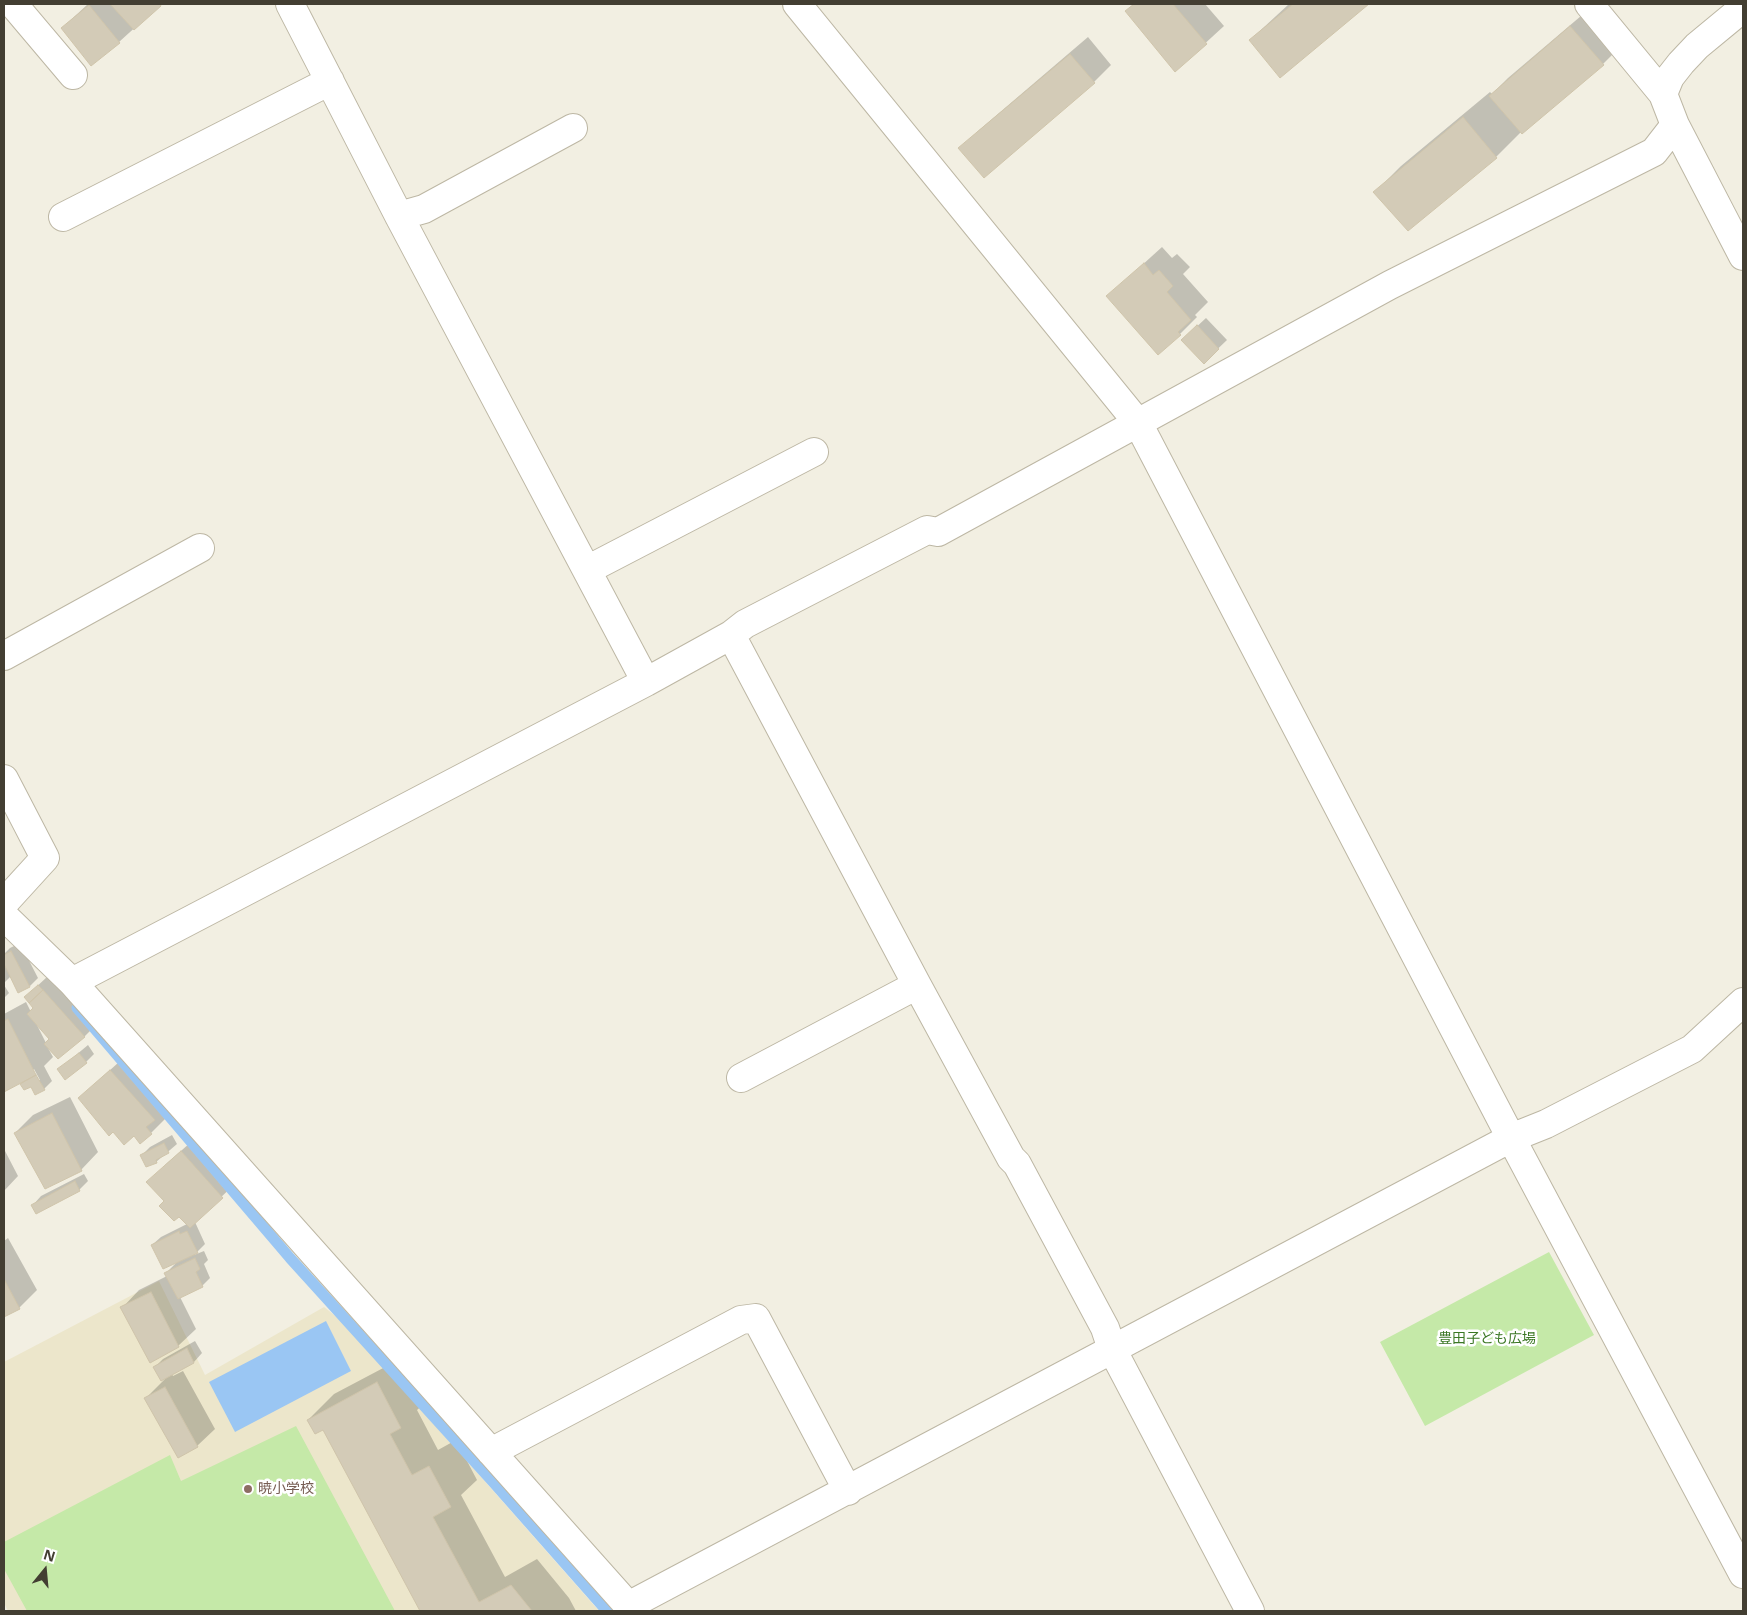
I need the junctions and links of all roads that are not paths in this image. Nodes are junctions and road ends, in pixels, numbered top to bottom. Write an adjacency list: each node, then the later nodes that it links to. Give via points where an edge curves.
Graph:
1 (13, 4): 6 (street)
2 (290, 4): 7 (street)
3 (797, 4): 14 (street)
4 (1589, 4): 8 (street)
5 (1743, 8): 8 (street, via 1681,63)
6 (72, 75)
7 (330, 81): 11 (street); 12 (street)
8 (1663, 94): 9 (street)
9 (1675, 125): 13 (street); 14 (street, via 1654,152 1390,284)
10 (574, 128): 11 (street, via 424,209)
11 (399, 216): 17 (street)
12 (63, 217)
13 (1743, 256)
14 (1138, 423): 18 (street, via 938,532 927,530 745,624); 28 (street)
15 (814, 452): 17 (street)
16 (200, 548): 19 (street)
17 (587, 570): 20 (street)
18 (732, 636): 20 (street); 25 (street)
19 (4, 656)
20 (646, 682): 24 (street)
21 (4, 779): 22 (street, via 45,858)
22 (4, 903)
23 (4, 916): 24 (street)
24 (72, 982): 30 (street)
25 (917, 985): 27 (street); 29 (street, via 1106,1328)
26 (1743, 1002): 28 (street, via 1692,1049 1546,1124)
27 (741, 1078)
28 (1511, 1138): 29 (street); 32 (street)
29 (1112, 1348): 31 (street); 34 (street)
30 (491, 1452): 31 (street, via 741,1320 756,1318); 33 (street)
31 (848, 1490): 33 (street)
32 (1743, 1574)
33 (630, 1609)
34 (1250, 1611)

